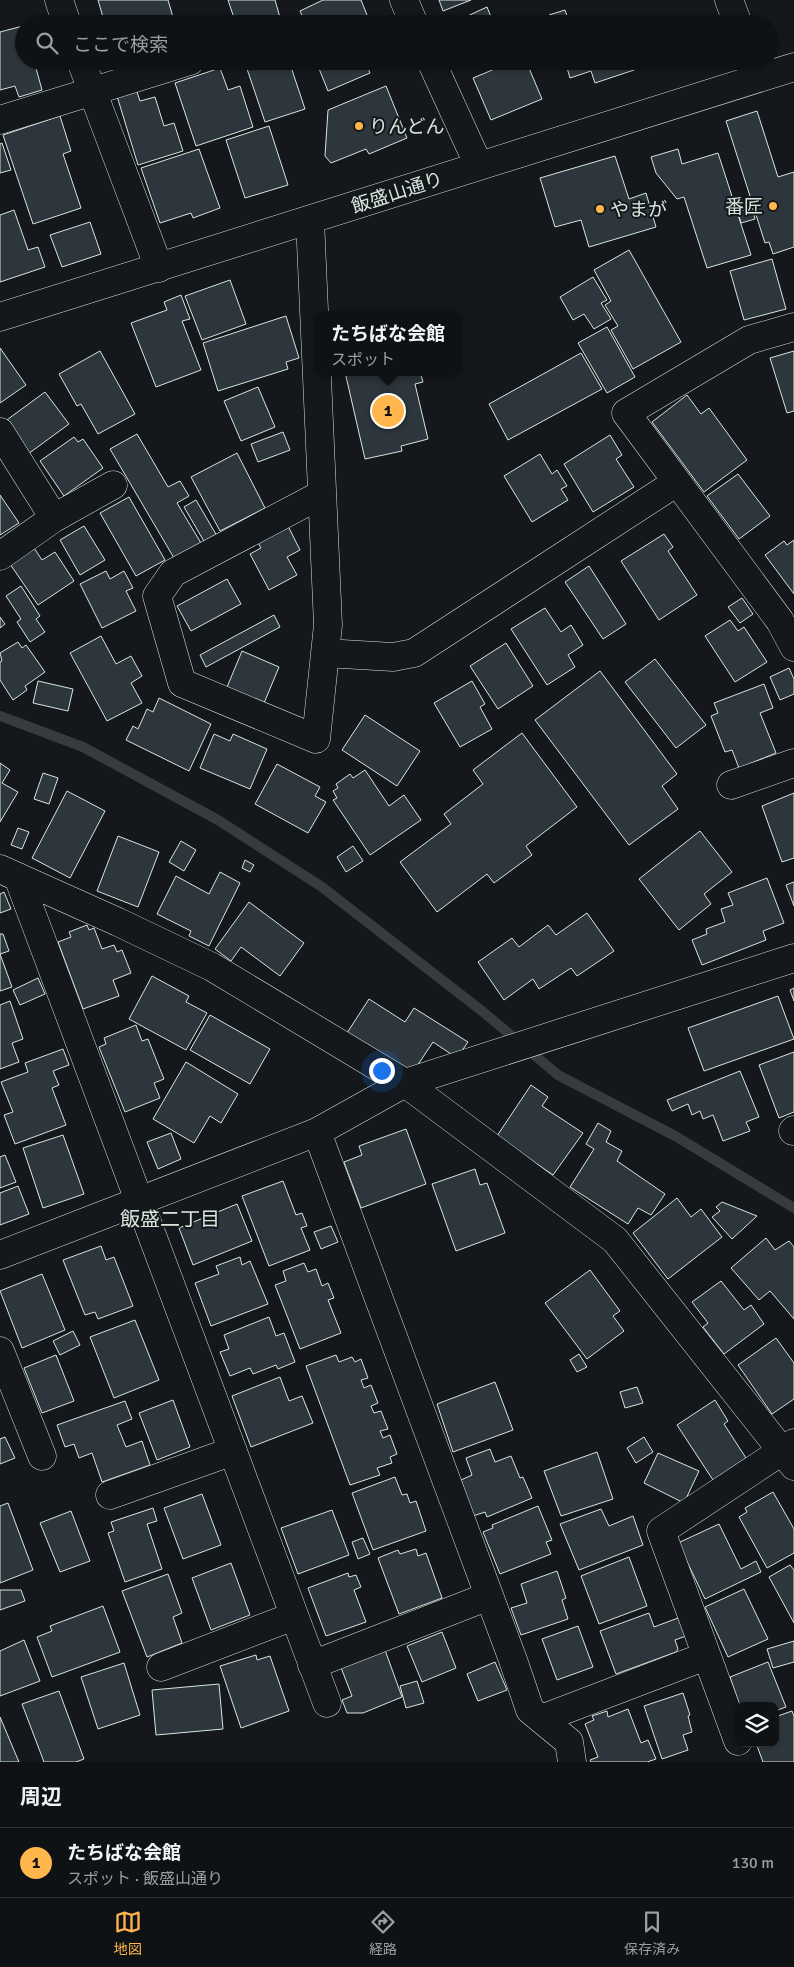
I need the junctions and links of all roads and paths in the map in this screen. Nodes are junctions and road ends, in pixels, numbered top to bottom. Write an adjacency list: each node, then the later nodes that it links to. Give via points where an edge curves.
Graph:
1 (404, 0): 3 (street)
2 (729, 0): 4 (street)
3 (410, 15)
4 (735, 15)
5 (794, 67): 6 (street, 飯盛山通り)
6 (779, 68)
7 (83, 70): 11 (street)
8 (160, 70): 11 (street)
9 (436, 70): 13 (street)
10 (757, 70): 13 (street, 飯盛山通り)
11 (91, 91): 12 (street); 15 (street)
12 (0, 120)
13 (479, 166): 14 (street, 飯盛山通り)
14 (310, 220): 15 (street, 飯盛山通り); 16 (street)
15 (159, 268): 17 (street, 飯盛山通り)
16 (314, 311)
17 (0, 317)
18 (794, 327): 21 (street, via 749,340 626,413)
19 (317, 376): 23 (street)
20 (0, 432): 24 (street)
21 (678, 482): 26 (street, via 780,621); 27 (street, via 414,654 393,657)
22 (113, 485): 24 (street)
23 (322, 494): 27 (street, via 328,625); 27 (street, via 173,572 157,596 182,683 316,739)
24 (54, 518): 25 (street)
25 (0, 556)
26 (794, 647)
27 (325, 653)
28 (794, 763): 29 (street)
29 (731, 785)
30 (9, 873): 32 (street, via 212,967); 34 (street)
31 (794, 958): 32 (street)
32 (405, 1083): 33 (street); 38 (street, via 615,1240)
33 (317, 1132): 34 (street); 41 (street)
34 (140, 1201): 35 (street); 37 (street)
35 (0, 1255)
36 (0, 1351): 39 (street)
37 (233, 1451): 40 (street); 42 (street)
38 (790, 1453): 43 (street, via 661,1531)
39 (42, 1456)
40 (110, 1495)
41 (489, 1596): 44 (street); 47 (street, via 530,1710)
42 (294, 1616): 44 (street); 45 (street)
43 (706, 1656): 47 (street); 48 (street)
44 (312, 1665): 46 (street)
45 (161, 1667)
46 (327, 1703)
47 (541, 1719): 50 (street, via 569,1742)
48 (734, 1731)
49 (740, 1747): 51 (street)
50 (572, 1762)
51 (745, 1762)

